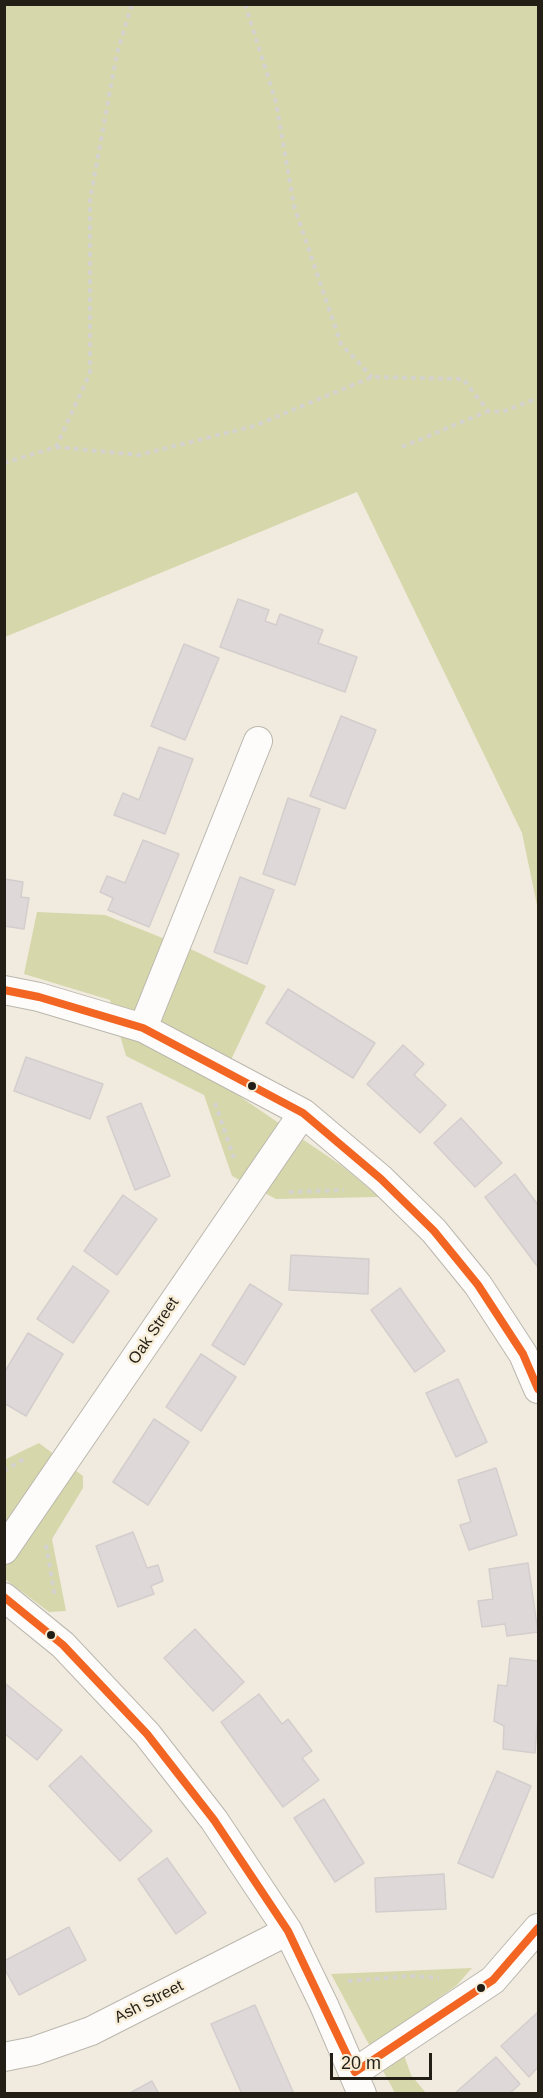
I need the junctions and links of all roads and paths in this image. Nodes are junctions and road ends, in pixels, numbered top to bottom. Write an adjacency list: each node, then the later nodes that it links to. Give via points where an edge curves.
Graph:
1 (132, 4): 6 (path, via 117,53 90,200 90,373)
2 (245, 4): 3 (path, via 276,102 294,206 330,312 341,344)
3 (372, 377): 5 (path, via 463,379); 6 (path, via 254,426 138,455)
4 (538, 398): 5 (path, via 502,412)
5 (488, 411): 7 (path)
6 (57, 447): 8 (path)
7 (402, 447)
8 (4, 463)
9 (258, 741): 11 (street)
10 (4, 990): 11 (street)
11 (143, 1028): 12 (street)
12 (202, 1059): 13 (street); 15 (path)
13 (303, 1113): 14 (street); 15 (street, Oak Street)
14 (390, 1188): 15 (path); 16 (street, via 434,1231 477,1285 523,1354)
15 (248, 1194): 17 (street, Oak Street)
16 (538, 1389)
17 (38, 1500): 18 (street, Oak Street); 20 (path)
18 (4, 1550)
19 (4, 1597): 20 (street)
20 (63, 1645): 22 (street, via 147,1734 214,1820)
21 (538, 1928): 23 (street)
22 (288, 1931): 24 (street); 25 (street, Ash Street, via 91,2031)
23 (493, 1980): 24 (path, via 410,1976); 26 (street)
24 (314, 1984): 26 (street)
25 (4, 2057)
26 (358, 2083)

